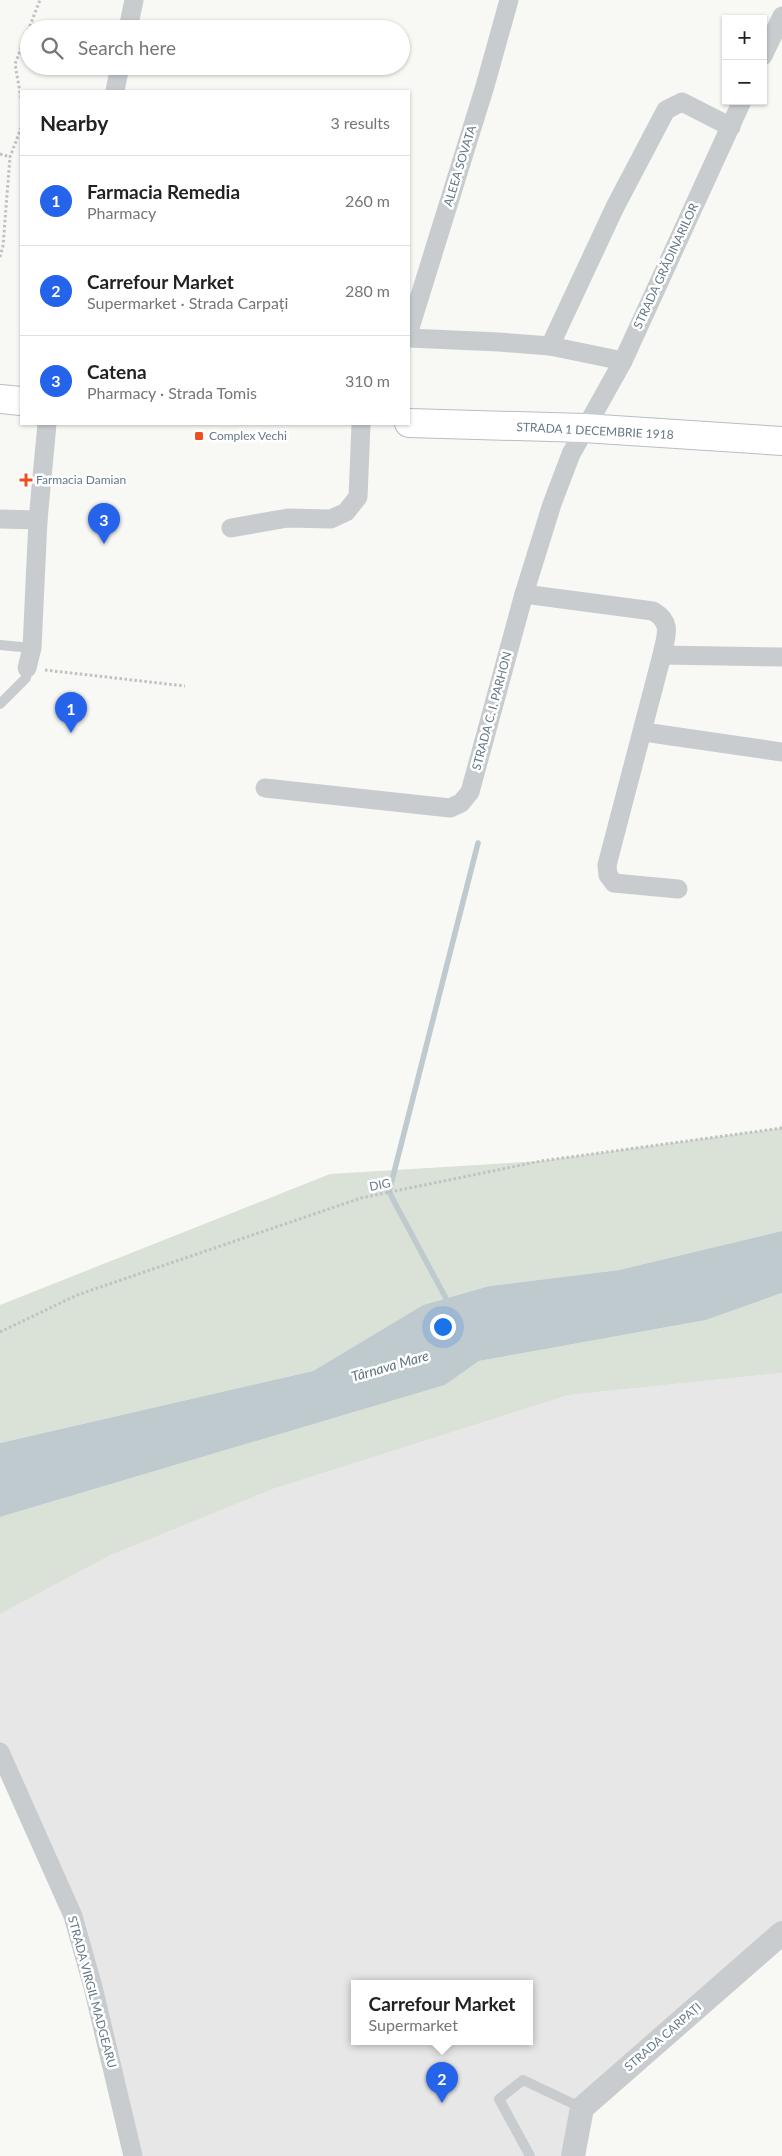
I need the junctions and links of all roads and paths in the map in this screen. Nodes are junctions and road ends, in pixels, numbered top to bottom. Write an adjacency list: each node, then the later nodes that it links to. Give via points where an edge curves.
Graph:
1 (40, 0): 5 (path)
2 (134, 0): 6 (street)
3 (509, 0): 18 (street, ALEEA SOVATA)
4 (782, 16): 7 (street)
5 (32, 20)
6 (130, 20)
7 (767, 48)
8 (20, 51): 11 (path, via 15,64)
9 (118, 75): 10 (street)
10 (115, 90)
11 (20, 92)
12 (740, 105): 13 (street, STRADA GRĂDINARILOR)
13 (731, 127): 20 (street, via 682,102 666,110 615,207); 21 (street, STRADA GRĂDINARILOR)
14 (20, 131): 16 (path)
15 (0, 154): 16 (path)
16 (10, 157): 17 (path)
17 (0, 257)
18 (410, 328)
19 (410, 338): 20 (street)
20 (550, 346): 21 (street)
21 (623, 361): 27 (street, STRADA GRĂDINARILOR)
22 (0, 399): 23 (main road)
23 (20, 401)
24 (410, 423): 27 (main road, STRADA 1 DECEMBRIE 1918)
25 (47, 425): 30 (street)
26 (361, 425): 31 (street, via 358,497 346,512 331,519 288,518)
27 (584, 428): 28 (main road, STRADA 1 DECEMBRIE 1918); 32 (street, STRADA C. I. PARHON, via 552,504)
28 (782, 441)
29 (0, 518): 30 (street)
30 (38, 520): 34 (street)
31 (231, 528)
32 (524, 594): 35 (street, via 653,611 662,617 667,627); 42 (street, STRADA C. I. PARHON, via 470,792 461,803 450,808)
33 (0, 645): 34 (lane)
34 (32, 648): 37 (street)
35 (662, 655): 36 (street); 40 (street)
36 (782, 657)
37 (27, 668): 38 (path); 39 (lane, via 26,678)
38 (185, 686)
39 (0, 704)
40 (644, 732): 41 (street); 43 (street, via 607,865 608,875 614,883)
41 (782, 752)
42 (265, 788)
43 (678, 889)
44 (782, 1128): 45 (path, DIG, via 541,1161 361,1198 77,1295)
45 (0, 1332)
46 (0, 1752): 49 (street, STRADA VIRGIL MADGEARU, via 72,1916 95,1996)
47 (782, 1933): 48 (street, STRADA CARPAȚI)
48 (582, 2108): 50 (lane, via 523,2080 499,2099); 51 (street)
49 (133, 2156)
50 (530, 2156)
51 (573, 2156)

